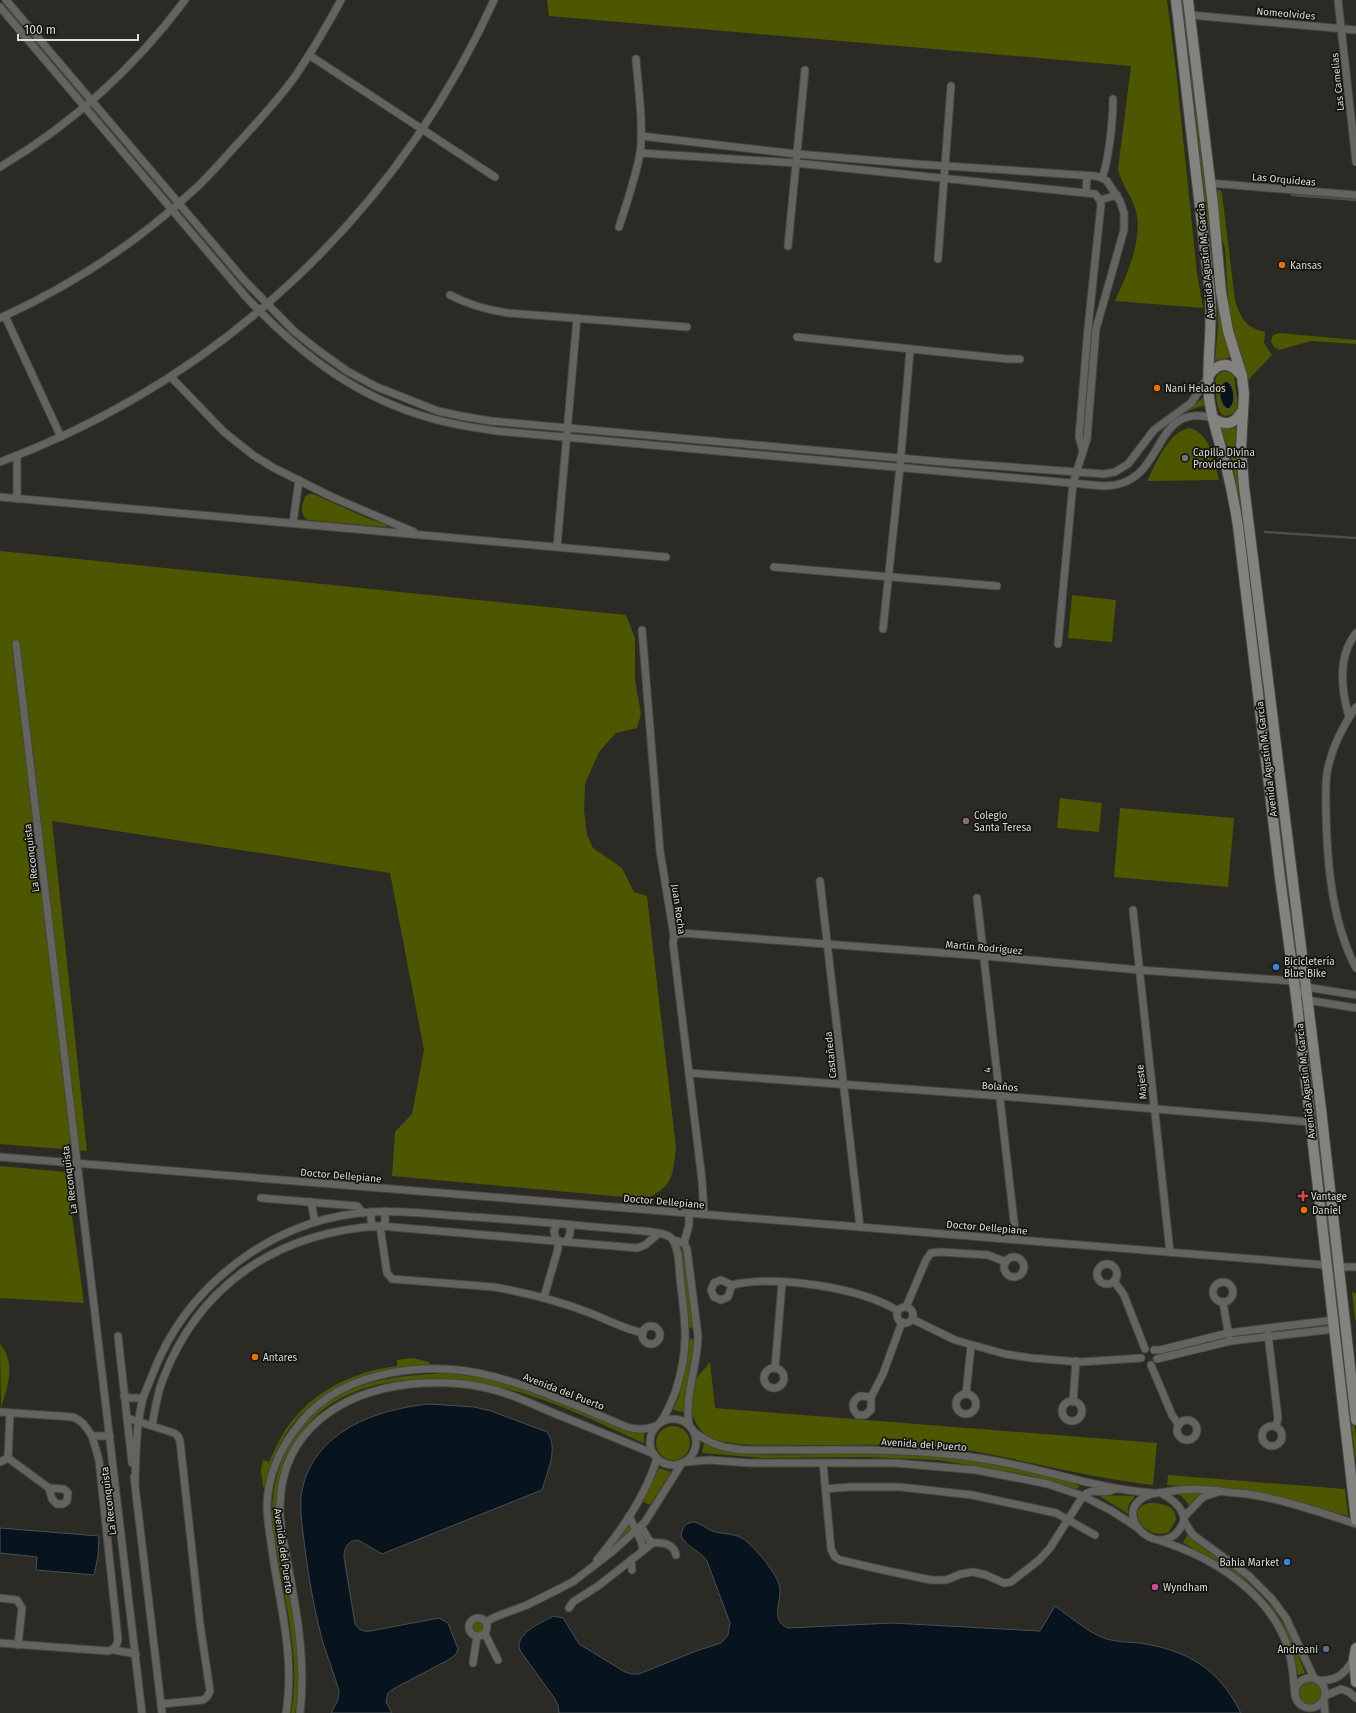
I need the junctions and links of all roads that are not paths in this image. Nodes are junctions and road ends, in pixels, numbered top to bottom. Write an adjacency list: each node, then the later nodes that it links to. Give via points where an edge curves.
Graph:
1 (6, 0): 17 (street)
2 (185, 0): 17 (street, via 140,56)
3 (341, 0): 12 (street)
4 (494, 0): 19 (street, via 476,40)
5 (1176, 0): 52 (main road, Avenida Agustín M. García, via 1210,294)
6 (1188, 0): 9 (main road, Avenida Agustín M. García)
7 (1338, 0): 10 (street, Las Camelias)
8 (0, 8): 18 (street)
9 (1190, 15): 10 (street, Nomeolvides); 31 (main road, Avenida Agustín M. García)
10 (1342, 28): 11 (street, Nomeolvides); 23 (street, Las Camelias)
11 (1356, 30)
12 (309, 55): 19 (street); 36 (street, via 263,116 197,188)
13 (636, 59): 20 (street)
14 (805, 70): 22 (street)
15 (951, 86): 26 (street)
16 (1114, 99): 30 (street, via 1110,139)
17 (92, 101): 18 (street); 36 (street)
18 (85, 107): 25 (street); 37 (street)
19 (423, 129): 28 (street); 44 (street, via 360,211)
20 (641, 136): 21 (street); 22 (street)
21 (640, 153): 24 (street); 38 (street)
22 (797, 154): 24 (street); 26 (street)
23 (1356, 162)
24 (796, 163): 29 (street); 39 (street)
25 (0, 167)
26 (946, 167): 27 (street); 29 (street)
27 (1087, 176): 30 (street); 32 (street)
28 (495, 177)
29 (944, 177): 32 (street); 40 (street)
30 (1102, 178): 33 (street)
31 (1210, 183): 34 (street, Las Orquídeas); 53 (main road, Avenida Agustín M. García, via 1222,299 1228,331)
32 (1086, 192): 35 (street, via 1094,194)
33 (1117, 195): 35 (street); 43 (street, via 1124,214 1124,230)
34 (1356, 195)
35 (1100, 200): 42 (street)
36 (179, 203): 37 (street); 44 (street)
37 (172, 209): 45 (street); 46 (street, via 91,268)
38 (619, 227)
39 (788, 246)
40 (938, 259)
41 (450, 295): 47 (street, via 467,304 491,310)
42 (1091, 303): 43 (street); 63 (street, via 1079,437)
43 (1104, 304): 63 (street, via 1096,329 1087,439)
44 (268, 305): 45 (street); 59 (street, via 294,331 347,371 416,404 461,416)
45 (260, 312): 54 (street); 61 (street, via 286,338 326,369 376,398 398,407 461,426)
46 (3, 317): 60 (street)
47 (577, 318): 48 (street); 59 (street)
48 (687, 327)
49 (797, 337): 50 (street)
50 (910, 350): 51 (street); 66 (street)
51 (1020, 358)
52 (1209, 376): 53 (main road, via 1214,368 1226,365 1236,369); 56 (street, via 1191,402); 57 (main road, Avenida Agustín M. García, via 1209,398)
53 (1242, 376): 55 (main road, Avenida Agustín M. García)
54 (171, 377): 60 (street, via 104,417); 74 (street, via 240,445 274,468)
55 (1243, 410): 57 (main road, via 1236,420 1228,424); 100 (main road, Avenida Agustín M. García, via 1241,449 1244,486)
56 (1172, 416): 58 (street); 67 (street, via 1154,430)
57 (1213, 418): 58 (street, via 1188,416); 101 (main road, Avenida Agustín M. García, via 1232,487 1238,526)
58 (1177, 423): 71 (street, via 1163,436)
59 (568, 428): 61 (street); 62 (street)
60 (61, 437): 65 (street)
61 (567, 437): 64 (street); 80 (street)
62 (733, 443): 64 (street); 66 (street)
63 (1083, 452): 72 (street)
64 (732, 453): 70 (street)
65 (17, 456): 68 (street); 77 (street)
66 (900, 458): 70 (street); 72 (street)
67 (1134, 458): 69 (street); 71 (street, via 1142,459)
68 (0, 462)
69 (1128, 464): 72 (street, via 1110,474); 73 (street, via 1128,469)
70 (900, 467): 75 (street); 83 (street)
71 (1144, 467): 73 (street)
72 (1076, 473): 75 (street)
73 (1138, 474): 75 (street, via 1116,485)
74 (299, 480): 78 (street); 79 (street)
75 (1073, 483): 89 (street)
76 (0, 497): 77 (street)
77 (17, 499): 78 (street)
78 (293, 524): 79 (street)
79 (419, 534): 80 (street)
80 (557, 547): 81 (street)
81 (666, 557)
82 (774, 566): 83 (street)
83 (889, 577): 84 (street); 85 (street)
84 (997, 586)
85 (883, 629)
86 (642, 630): 95 (street, Juan Rocha, via 660,851)
87 (1356, 633): 91 (street, via 1346,648 1343,660 1344,696)
88 (16, 644): 115 (street, La Reconquista)
89 (1058, 644)
90 (1356, 707): 91 (street)
91 (1349, 717): 98 (street, via 1338,736 1327,774 1326,829 1328,858 1344,942)
92 (820, 880): 96 (street, Castañeda)
93 (977, 898): 97 (street, 4)
94 (1133, 910): 99 (street, Majeste)
95 (674, 936): 96 (street, Martín Rodríguez, via 681,933); 109 (street, Juan Rocha)
96 (828, 944): 97 (street, Martín Rodríguez); 110 (street, Castañeda)
97 (984, 956): 99 (street, Martín Rodríguez); 111 (street, 4)
98 (1356, 968)
99 (1140, 970): 101 (street, Martín Rodríguez); 112 (street, Majeste)
100 (1304, 974): 101 (street); 102 (main road, Avenida Agustín M. García)
101 (1294, 981): 105 (main road, Avenida Agustín M. García)
102 (1306, 986): 103 (street); 105 (street); 106 (main road, Avenida Agustín M. García)
103 (1330, 991): 104 (street); 107 (street)
104 (1356, 995)
105 (1296, 996): 113 (main road, Avenida Agustín M. García)
106 (1307, 1000): 107 (street); 137 (main road, Avenida Agustín M. García)
107 (1329, 1003): 108 (street)
108 (1356, 1008)
109 (689, 1073): 110 (street, Bolaños); 122 (street, Juan Rocha)
110 (843, 1084): 111 (street, Bolaños); 127 (street, Castañeda)
111 (1001, 1096): 112 (street, Bolaños); 129 (street, 4)
112 (1154, 1108): 113 (street, Bolaños); 134 (street, Majeste)
113 (1310, 1122): 136 (main road, Avenida Agustín M. García)
114 (0, 1158): 115 (street, Doctor Dellepiane)
115 (77, 1164): 121 (street, Doctor Dellepiane); 183 (street, La Reconquista)
116 (261, 1198): 117 (street)
117 (311, 1202): 120 (street, via 356,1206); 123 (street)
118 (385, 1211): 119 (street); 124 (street); 126 (street)
119 (371, 1212): 120 (street); 126 (street, via 371,1221)
120 (363, 1213): 123 (street)
121 (689, 1213): 122 (street, Doctor Dellepiane); 133 (street)
122 (704, 1214): 127 (street, Doctor Dellepiane)
123 (315, 1222): 168 (street, via 281,1235 257,1249 226,1271 192,1304 169,1340)
124 (557, 1224): 125 (street); 130 (street, via 554,1231)
125 (570, 1225): 128 (street); 132 (street)
126 (380, 1226): 130 (street); 142 (street, via 387,1274 392,1279 494,1287); 179 (street, via 337,1231 298,1242 268,1256 229,1282 204,1307 177,1348 163,1380)
127 (860, 1227): 129 (street, Doctor Dellepiane)
128 (658, 1234): 131 (street, via 666,1234); 132 (street, via 637,1248)
129 (1016, 1239): 134 (street, Doctor Dellepiane)
130 (557, 1240): 132 (street); 142 (street, via 558,1249)
131 (673, 1240): 133 (street); 153 (street, via 678,1257)
132 (567, 1241)
133 (684, 1243): 154 (street, via 689,1258)
134 (1170, 1252): 136 (street, Doctor Dellepiane)
135 (1006, 1262): 144 (street, via 988,1255 931,1252)
136 (1326, 1265): 148 (main road, Avenida Agustín M. García)
137 (1339, 1267): 138 (street); 169 (main road, Avenida Agustín M. García)
138 (1356, 1267)
139 (1114, 1281): 158 (street, via 1124,1295)
140 (782, 1283): 141 (street); 145 (street, via 839,1289 887,1304); 164 (street)
141 (732, 1285)
142 (544, 1297): 150 (street)
143 (1223, 1302): 151 (street)
144 (906, 1307): 145 (street); 146 (street, via 912,1311)
145 (898, 1311): 147 (street, via 898,1318)
146 (912, 1319): 147 (street); 157 (street)
147 (902, 1322): 167 (street, via 883,1374)
148 (1334, 1324): 149 (street); 155 (street); 199 (main road, Avenida Agustín M. García)
149 (1268, 1328): 151 (street); 155 (street)
150 (643, 1333)
151 (1228, 1333): 156 (street); 159 (street)
152 (118, 1336): 166 (street)
153 (686, 1336): 154 (street); 176 (street, via 682,1370 673,1398)
154 (698, 1336): 177 (street, via 689,1401)
155 (1269, 1337): 156 (street); 180 (street, via 1278,1418)
156 (1231, 1341): 161 (street)
157 (971, 1346): 162 (street, via 1031,1358); 165 (street)
158 (1145, 1349): 159 (street); 160 (street, via 1141,1353)
159 (1154, 1350): 161 (street)
160 (1141, 1358): 162 (street); 163 (street, via 1144,1363)
161 (1157, 1359): 163 (street)
162 (1076, 1362): 170 (street)
163 (1151, 1365): 178 (street, via 1172,1415)
164 (775, 1368)
165 (966, 1394)
166 (124, 1396): 168 (street); 173 (street)
167 (871, 1397)
168 (143, 1398): 175 (street)
169 (1355, 1400): 174 (main road, Avenida Agustín M. García)
170 (1073, 1402)
171 (0, 1412): 172 (street)
172 (10, 1413): 182 (street, via 73,1417 80,1420); 185 (street)
173 (126, 1418): 175 (street); 189 (street)
174 (1356, 1420)
175 (140, 1422): 179 (street); 189 (street)
176 (658, 1424): 177 (street, via 672,1418); 184 (street, via 650,1439); 233 (street, Avenida del Puerto, via 647,1429 632,1428 500,1378 440,1369 406,1371 368,1378 338,1390 320,1402 295,1428 280,1452 270,1476 267,1502 287,1646 289,1686)
177 (689, 1425): 181 (street)
178 (1179, 1425)
179 (152, 1426): 229 (street, via 174,1433 180,1441 210,1691 203,1700)
180 (1276, 1427)
181 (694, 1432): 187 (street, via 696,1445 691,1457); 192 (street, Avenida del Puerto, via 714,1444 745,1450 891,1450 978,1458)
182 (92, 1436): 183 (street); 219 (street, via 99,1460 118,1639)
183 (110, 1436): 220 (street, La Reconquista)
184 (656, 1456): 187 (street, via 669,1464); 196 (street, via 645,1491); 234 (street, Avenida del Puerto, via 506,1393 471,1385 431,1383 398,1386 358,1396 328,1412 306,1434 292,1456 280,1493 281,1527 301,1647 303,1671)
185 (8, 1458): 186 (street); 190 (street)
186 (0, 1462)
187 (684, 1462): 188 (street, Avenida del Puerto, via 710,1460); 201 (street)
188 (823, 1463): 191 (street); 195 (street, Avenida del Puerto, via 895,1463 960,1468 1027,1480)
189 (135, 1482): 229 (street)
190 (49, 1488)
191 (826, 1489): 198 (street, via 900,1487 966,1494 1056,1513); 198 (street, via 831,1549 834,1557 931,1580 943,1581 973,1572 1004,1583 1011,1582 1045,1554)
192 (1115, 1489): 194 (street, Avenida del Puerto); 195 (street, via 1104,1493 1092,1490)
193 (1221, 1491): 194 (street, via 1202,1489); 197 (street, via 1203,1497); 200 (street, via 1267,1498)
194 (1157, 1493): 197 (street, via 1175,1502); 202 (street, via 1140,1500 1133,1510 1133,1520)
195 (1083, 1496): 198 (street); 202 (street, Avenida del Puerto)
196 (629, 1516): 201 (street); 209 (street)
197 (1184, 1519): 204 (street, via 1177,1533 1168,1539); 224 (street, via 1194,1535 1248,1575 1272,1599 1286,1618)
198 (1069, 1520): 203 (street)
199 (1356, 1520)
200 (1356, 1524)
201 (639, 1528): 205 (street); 206 (street); 209 (street)
202 (1138, 1528): 204 (street, via 1147,1536)
203 (1096, 1535)
204 (1159, 1540): 226 (street, via 1194,1552 1252,1592 1271,1616 1285,1640)
205 (653, 1543): 206 (street); 207 (street, via 669,1545 674,1548)
206 (643, 1550): 208 (street)
207 (676, 1555)
208 (631, 1560): 210 (street); 212 (street, via 573,1602)
209 (589, 1570): 213 (street, via 541,1599)
210 (632, 1570)
211 (0, 1598): 217 (street, via 17,1600 22,1608)
212 (569, 1608)
213 (486, 1622): 214 (street, via 488,1628); 215 (street, via 478,1618 470,1622 470,1631)
214 (485, 1634): 215 (street); 222 (street)
215 (477, 1636): 223 (street)
216 (0, 1643): 217 (street)
217 (18, 1645): 219 (street)
218 (1356, 1648): 221 (main road)
219 (114, 1650): 220 (street)
220 (136, 1654): 231 (street, La Reconquista)
221 (1354, 1659): 224 (street, via 1341,1676 1334,1679); 225 (main road)
222 (498, 1660)
223 (473, 1663)
224 (1316, 1679): 226 (street, via 1300,1681); 227 (street, via 1324,1687)
225 (1356, 1682)
226 (1295, 1694): 230 (street)
227 (1325, 1698): 228 (street, via 1341,1689); 230 (street, via 1314,1708); 236 (street)
228 (1356, 1698)
229 (161, 1704): 232 (street)
230 (1301, 1705): 235 (street)
231 (142, 1713)
232 (162, 1713)
233 (286, 1713)
234 (300, 1713)
235 (1306, 1713)
236 (1325, 1713)

